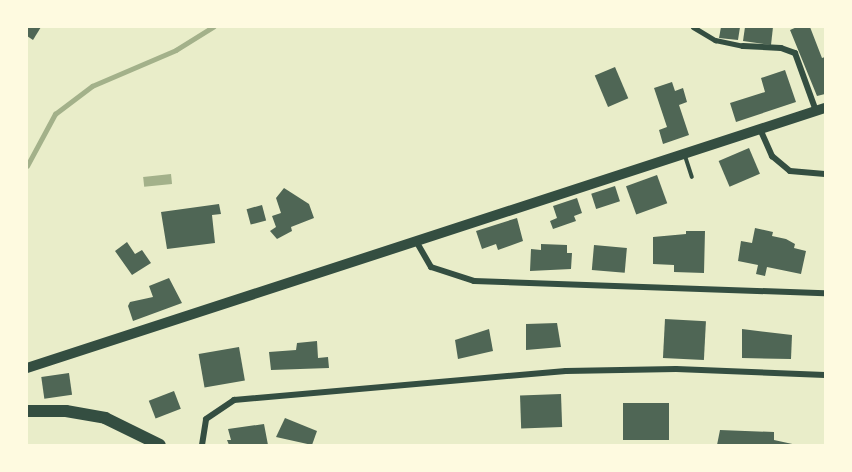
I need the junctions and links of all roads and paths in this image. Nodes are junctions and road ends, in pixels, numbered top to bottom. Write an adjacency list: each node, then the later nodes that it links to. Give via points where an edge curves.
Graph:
1 (693, 27): 2 (street, via 715,40)
2 (743, 46): 3 (street, via 781,48 795,53)
3 (821, 110): 4 (street)
4 (760, 129): 5 (street); 6 (street, via 772,156 790,171)
5 (684, 152): 7 (lane); 8 (street)
6 (825, 174)
7 (692, 177)
8 (416, 241): 9 (street, via 431,267 474,281); 10 (street)
9 (825, 293)
10 (27, 368)
11 (825, 375): 14 (street, via 676,369 566,371 245,399 218,408 206,419)
12 (27, 411): 13 (main road, via 66,411 105,418)
13 (160, 445)
14 (202, 445)

